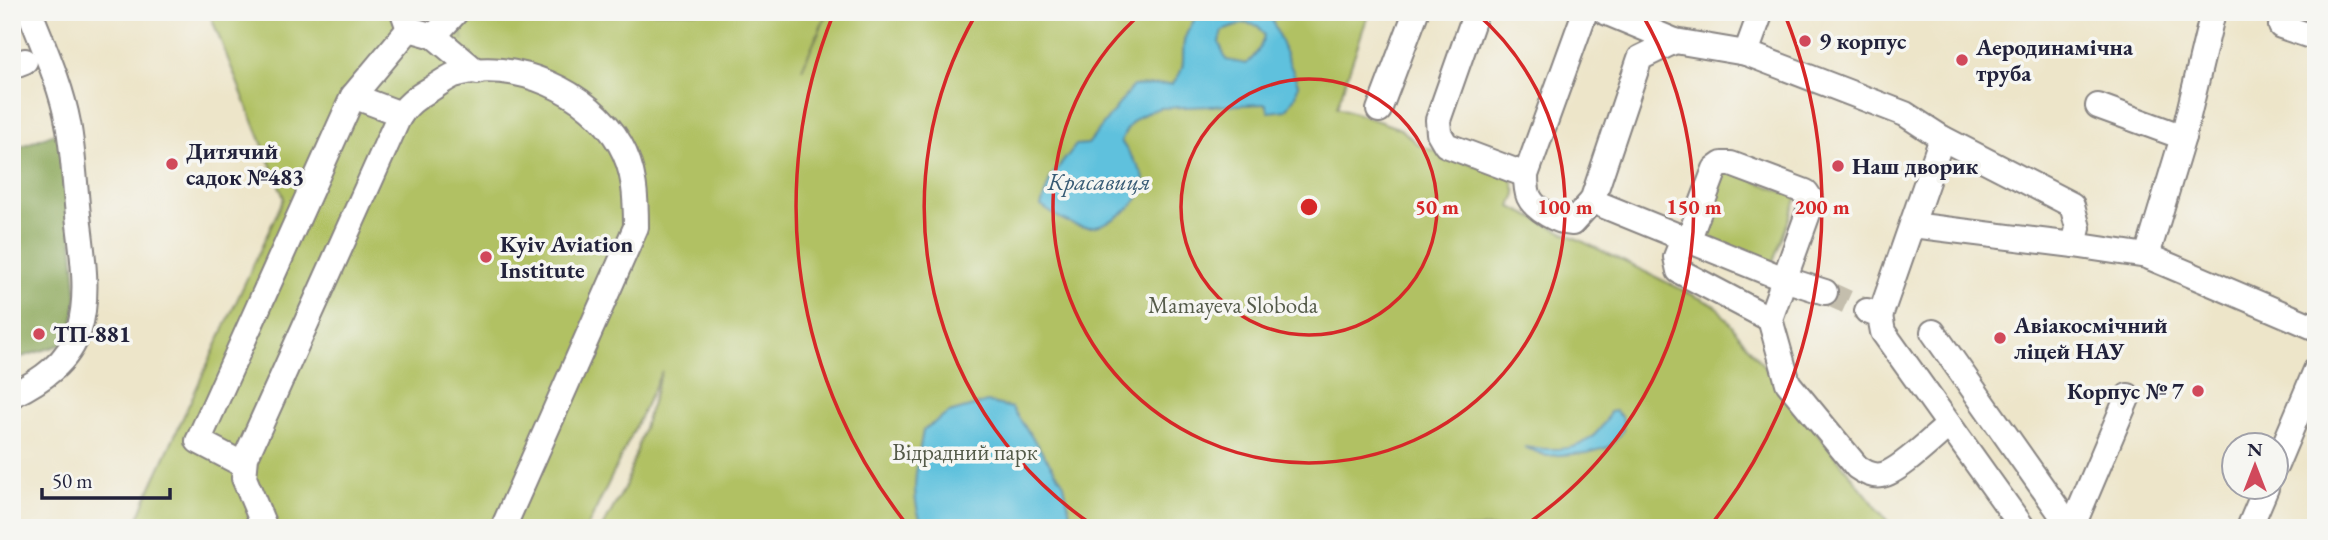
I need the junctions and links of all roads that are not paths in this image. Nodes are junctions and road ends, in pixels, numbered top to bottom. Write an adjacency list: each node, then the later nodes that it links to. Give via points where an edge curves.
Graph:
1 (30, 12): 34 (lane, via 68,122 85,275 74,342 38,383)
2 (456, 12): 11 (lane)
3 (1416, 12): 18 (lane)
4 (1476, 12): 22 (lane, via 1438,120 1439,133 1446,145)
5 (1585, 12): 22 (lane)
6 (1605, 12): 13 (lane)
7 (1761, 12): 14 (lane)
8 (2213, 12): 20 (lane)
9 (2285, 12): 12 (lane, via 2281,26)
10 (406, 20): 11 (lane); 16 (lane)
11 (434, 36): 15 (lane)
12 (2316, 38)
13 (1675, 41): 14 (lane); 23 (lane, via 1640,58)
14 (1746, 53): 21 (lane, via 1905,114)
15 (477, 72): 19 (lane, via 453,76 413,99); 41 (lane, via 518,72 558,87 594,111 621,145 635,185 636,227)
16 (353, 96): 19 (lane); 38 (lane, via 198,441)
17 (2098, 106): 20 (lane)
18 (1379, 110)
19 (401, 114): 38 (lane)
20 (2183, 137): 27 (lane)
21 (1942, 138): 24 (lane); 26 (lane, via 2073,205 2078,228)
22 (1526, 175): 23 (lane, via 1532,203 1562,222 1572,223)
23 (1592, 201): 25 (lane)
24 (1912, 225): 26 (lane); 36 (lane, via 1873,313)
25 (1686, 239): 28 (lane); 28 (lane, via 1715,169 1722,164 1805,192 1810,208); 30 (lane, via 1676,257 1679,271)
26 (2074, 244): 27 (lane)
27 (2147, 257): 31 (lane)
28 (1784, 279): 29 (lane); 30 (lane)
29 (1825, 292)
30 (1770, 319): 36 (lane, via 1788,383 1857,467 1868,474 1882,475 1895,469)
31 (2316, 328)
32 (1933, 332): 43 (lane)
33 (2316, 370): 37 (lane)
34 (12, 395)
35 (2128, 396): 43 (lane)
36 (1949, 425): 42 (lane)
37 (2290, 432)
38 (244, 465): 40 (lane, via 244,478)
39 (2260, 502): 44 (lane)
40 (265, 528)
41 (503, 528)
42 (2023, 528)
43 (2072, 528)
44 (2249, 528)

